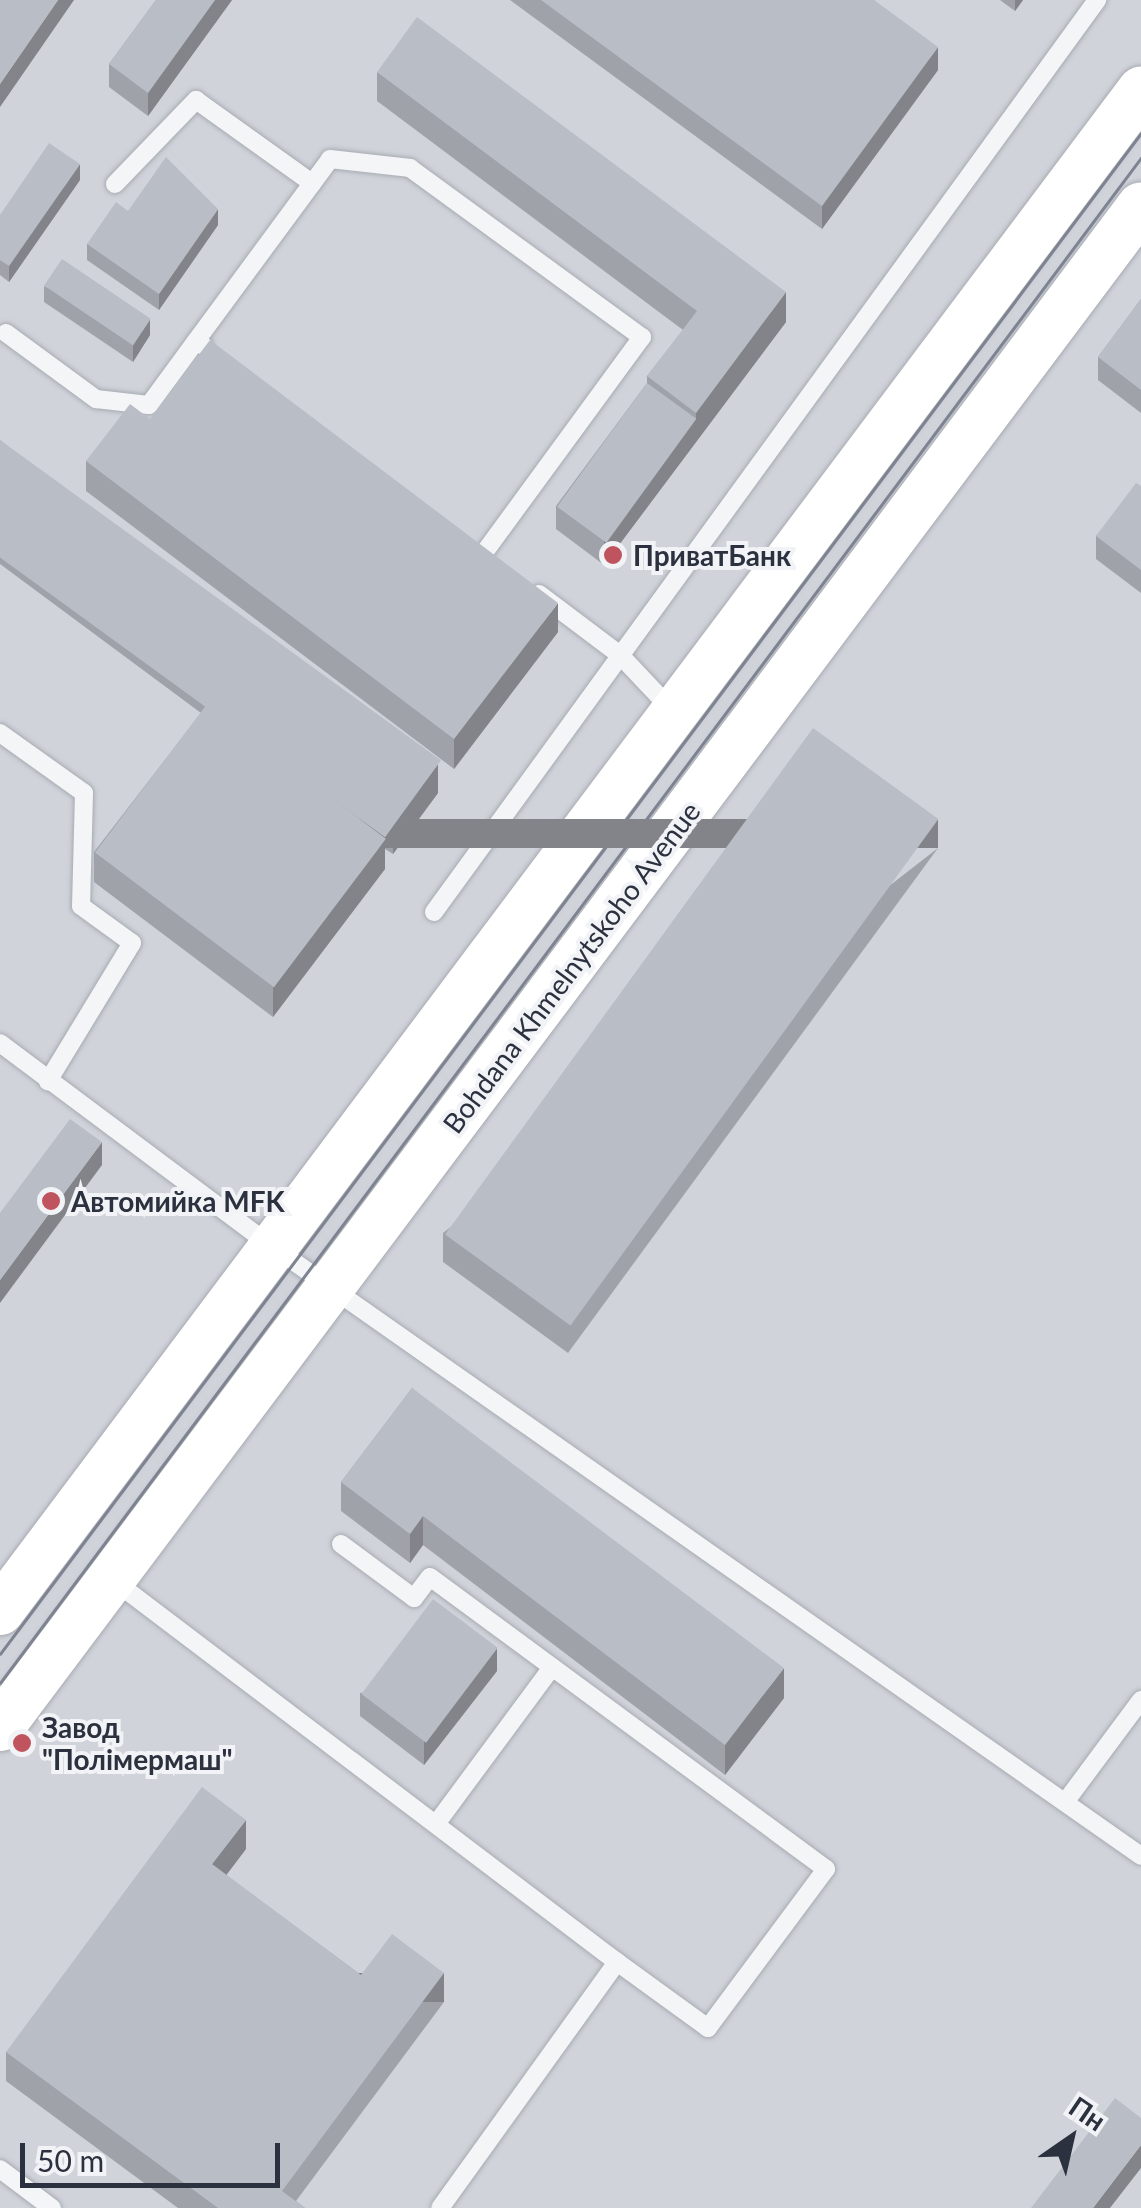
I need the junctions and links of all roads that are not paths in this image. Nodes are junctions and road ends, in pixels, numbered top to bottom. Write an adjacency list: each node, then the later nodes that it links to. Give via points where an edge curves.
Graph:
1 (1097, 0): 11 (lane)
2 (1141, 91): 12 (main road)
3 (312, 183): 4 (lane, via 196,100); 7 (lane); 10 (lane, via 330,158 410,168 642,338)
4 (115, 184)
5 (1141, 206): 18 (main road, Bohdana Khmelnytskoho Avenue)
6 (6, 333): 7 (lane, via 96,399 149,405)
7 (196, 340): 8 (lane)
8 (228, 364)
9 (468, 542): 10 (lane)
10 (499, 564): 11 (lane)
11 (620, 655): 12 (lane); 14 (lane)
12 (675, 714): 17 (main road)
13 (0, 733): 16 (lane, via 84,793 82,906 132,943)
14 (434, 912)
15 (0, 1043): 16 (lane)
16 (48, 1081): 17 (lane)
17 (273, 1247): 18 (lane); 21 (main road)
18 (332, 1288): 20 (main road, Bohdana Khmelnytskoho Avenue); 25 (lane)
19 (340, 1544): 22 (lane, via 414,1598 430,1577)
20 (112, 1580): 24 (main road, Bohdana Khmelnytskoho Avenue); 26 (lane)
21 (0, 1611)
22 (552, 1666): 26 (lane); 28 (lane, via 826,1869 708,2028)
23 (1141, 1700): 25 (lane)
24 (0, 1728)
25 (1066, 1801): 27 (lane)
26 (436, 1824): 28 (lane)
27 (1141, 1856)
28 (618, 1962): 31 (lane)
29 (0, 2168): 30 (lane)
30 (52, 2208)
31 (440, 2208)

